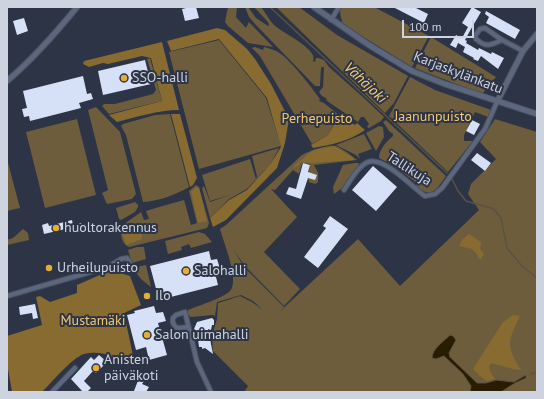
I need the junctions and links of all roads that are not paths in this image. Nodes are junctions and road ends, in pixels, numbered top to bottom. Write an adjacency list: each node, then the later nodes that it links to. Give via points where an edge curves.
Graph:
1 (76, 7): 8 (street, via 55,35)
2 (314, 7): 4 (street, Karjaskylänkatu)
3 (339, 7): 4 (street)
4 (331, 20): 9 (street, Karjaskylänkatu, via 412,70)
5 (537, 34): 7 (street)
6 (502, 40): 6 (street, via 485,28 480,29 475,36 482,45 491,45); 7 (street)
7 (523, 51): 9 (street)
8 (7, 81)
9 (497, 102): 10 (street, Karjaskylänkatu); 11 (street, Tallikuja, via 485,129 435,194 425,196 390,168 377,161 367,162 360,168)
10 (537, 114)
11 (344, 190)
12 (108, 267): 12 (street, via 125,269 129,267 130,262 123,258); 13 (street)
13 (7, 296)
14 (188, 327): 14 (street, via 185,312 173,318 173,325 177,328); 17 (street, via 196,362)
15 (75, 368): 16 (street)
16 (52, 392)
17 (211, 392)

